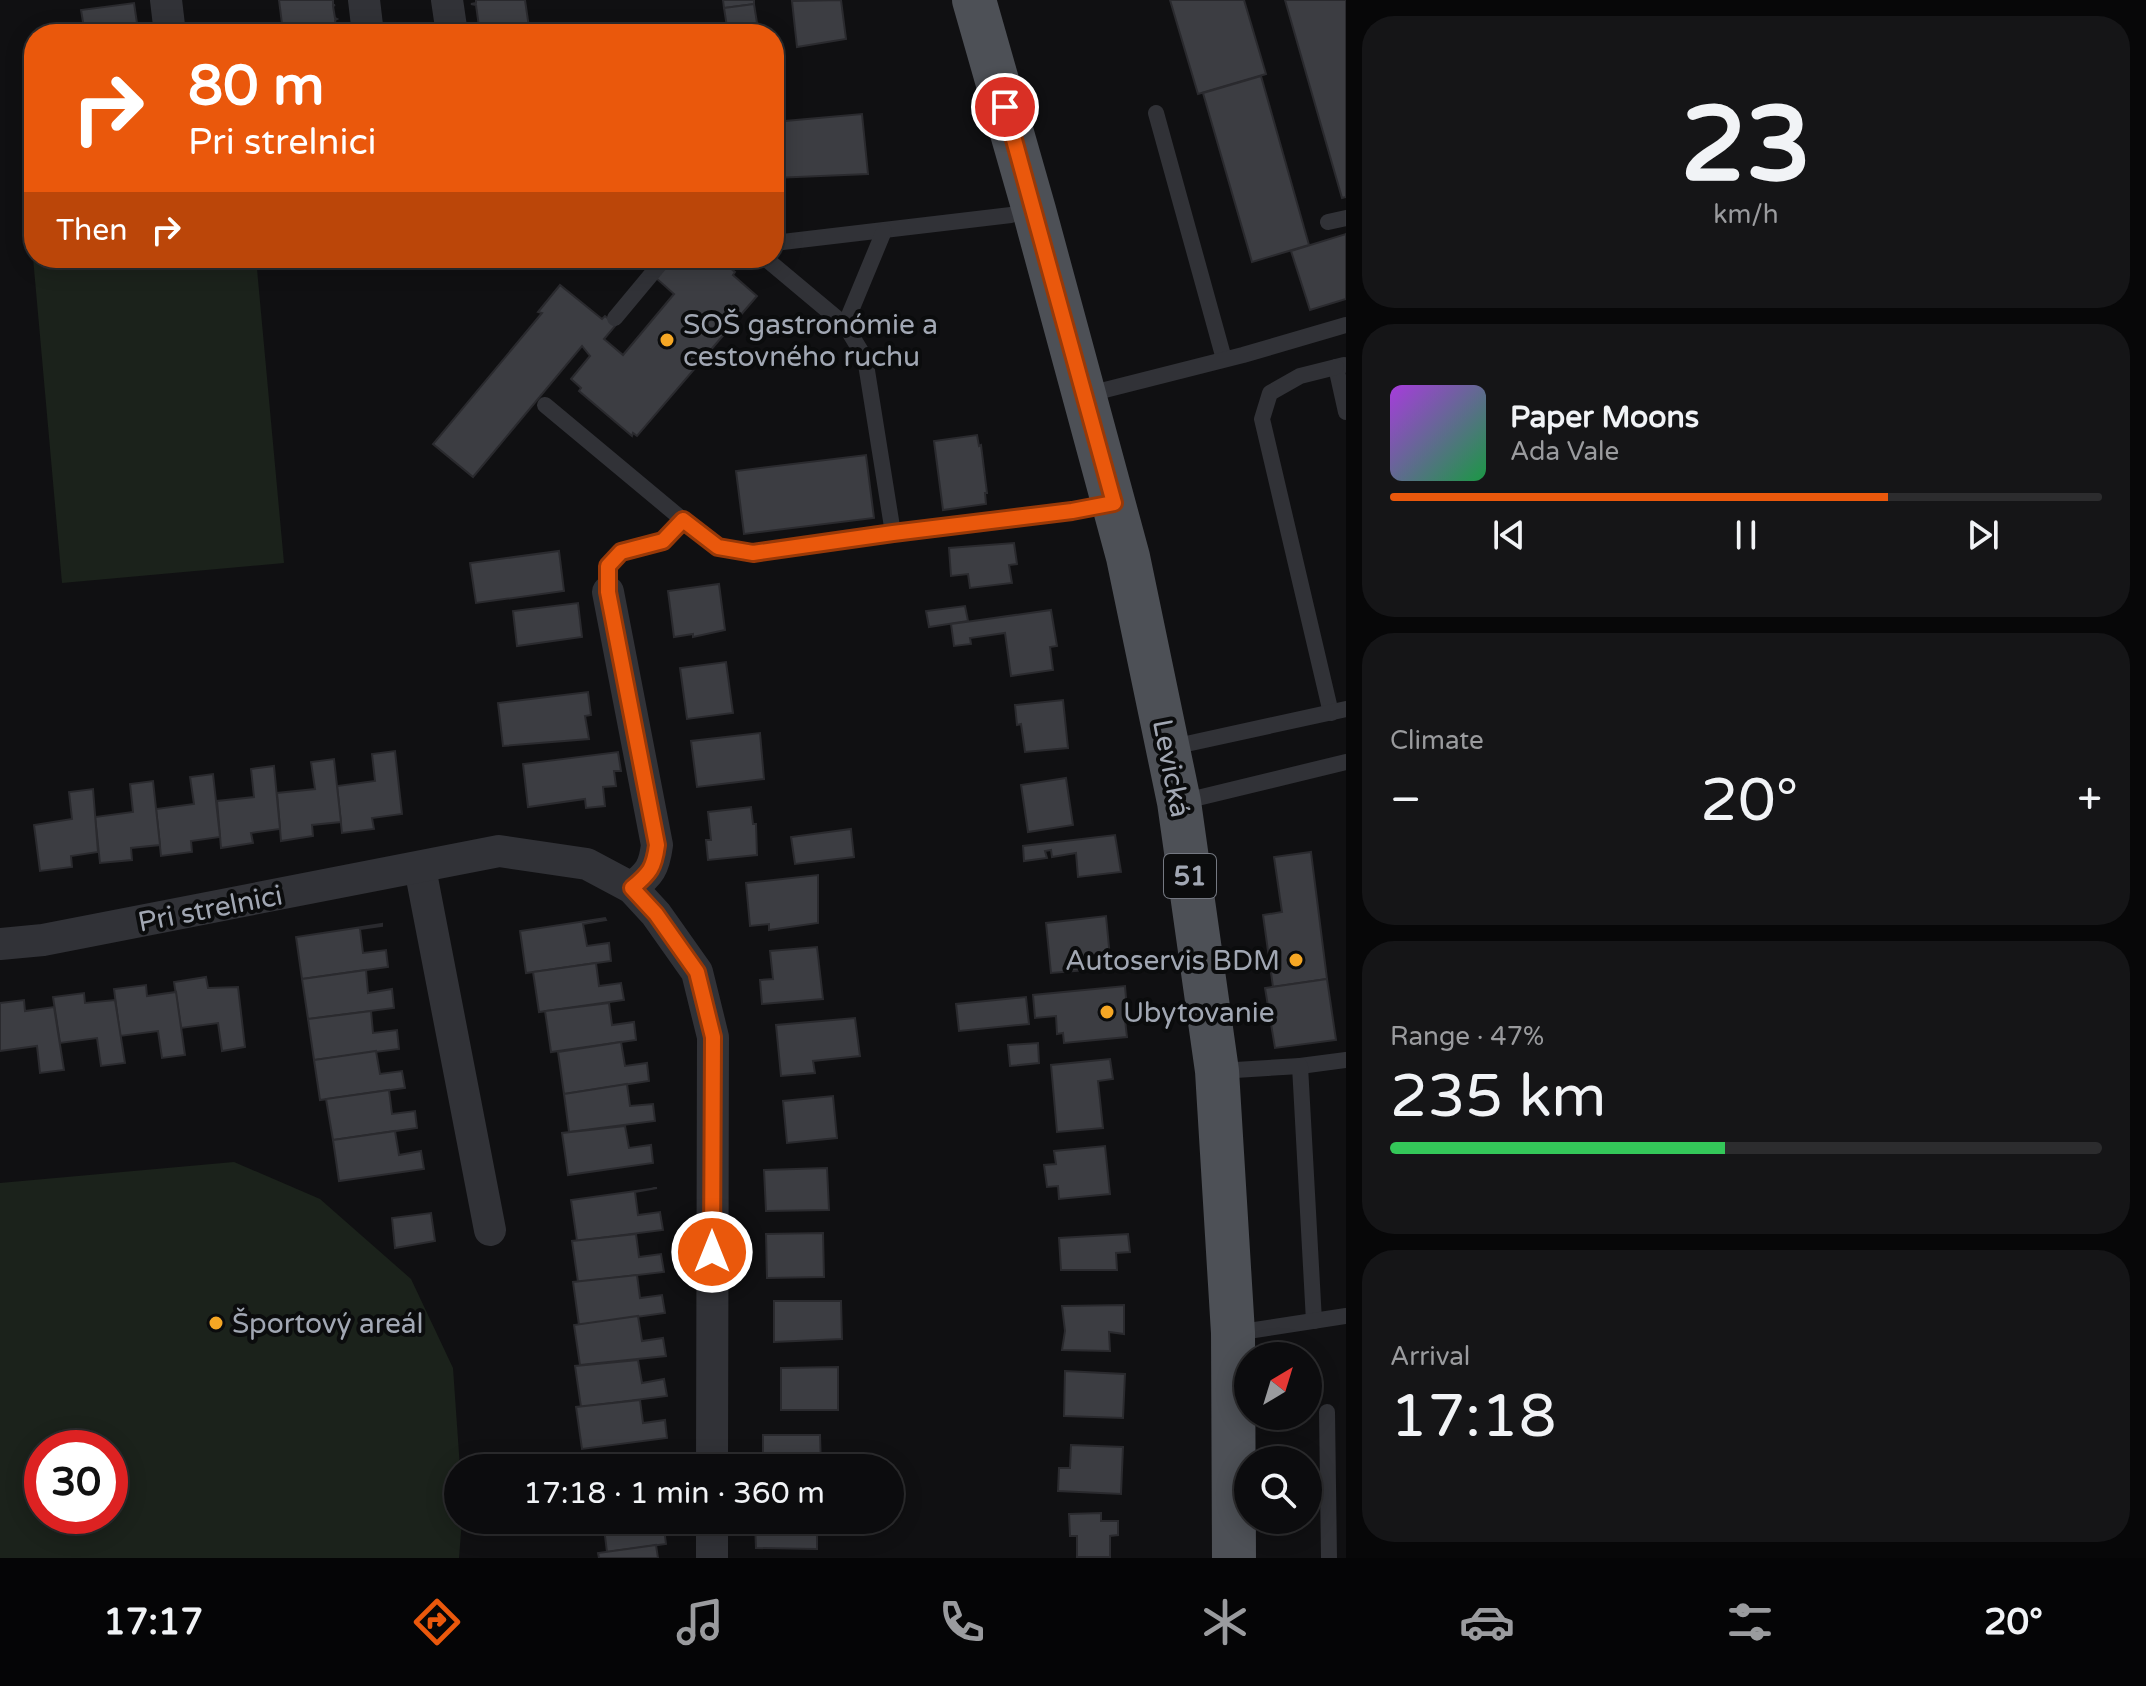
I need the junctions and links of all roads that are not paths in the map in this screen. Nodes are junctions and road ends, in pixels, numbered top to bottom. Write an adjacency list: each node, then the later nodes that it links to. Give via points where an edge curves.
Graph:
1 (166, 0): 5 (street)
2 (364, 0): 6 (street)
3 (447, 0): 7 (street)
4 (975, 0): 21 (main road, Levická / 51)
5 (169, 24)
6 (367, 24)
7 (451, 24)
8 (1156, 113): 19 (lane)
9 (1011, 215): 12 (lane)
10 (1346, 218): 11 (lane)
11 (1328, 222)
12 (884, 231): 13 (lane); 17 (lane)
13 (784, 242)
14 (657, 268): 16 (lane)
15 (777, 268): 17 (lane)
16 (615, 318)
17 (845, 325): 26 (lane, via 865,358)
18 (1346, 325): 19 (lane)
19 (1224, 359): 21 (lane)
20 (1341, 365): 23 (lane); 28 (lane, via 1300,376 1270,393 1262,419)
21 (1085, 395): 24 (main road, Levická / 51)
22 (545, 405): 25 (lane)
23 (1346, 412)
24 (1114, 503): 26 (lane); 29 (main road, Levická / 51)
25 (683, 520): 26 (lane, via 718,547 753,553); 27 (lane, via 663,541 621,552 608,566)
26 (893, 533)
27 (608, 592): 33 (street, via 657,845 654,865)
28 (1338, 711): 29 (lane)
29 (1168, 748): 31 (main road, Levická / 51)
30 (1346, 762): 31 (lane)
31 (1179, 802): 37 (main road, Levická / 51)
32 (420, 868): 33 (street, Pri strelnici, via 499,851 587,864); 34 (street, Pri strelnici); 38 (street)
33 (632, 888): 43 (street, Pri strelnici, via 697,972 713,1037)
34 (0, 944)
35 (1346, 1060): 36 (lane)
36 (1300, 1066): 37 (lane); 40 (lane)
37 (1217, 1071): 41 (main road, Levická / 51)
38 (490, 1230)
39 (1346, 1316): 40 (lane)
40 (1314, 1321): 41 (lane)
41 (1233, 1333): 46 (main road, Levická / 51)
42 (1327, 1412): 47 (lane)
43 (712, 1454)
44 (712, 1534): 45 (street)
45 (712, 1558)
46 (1234, 1558)
47 (1329, 1558)

